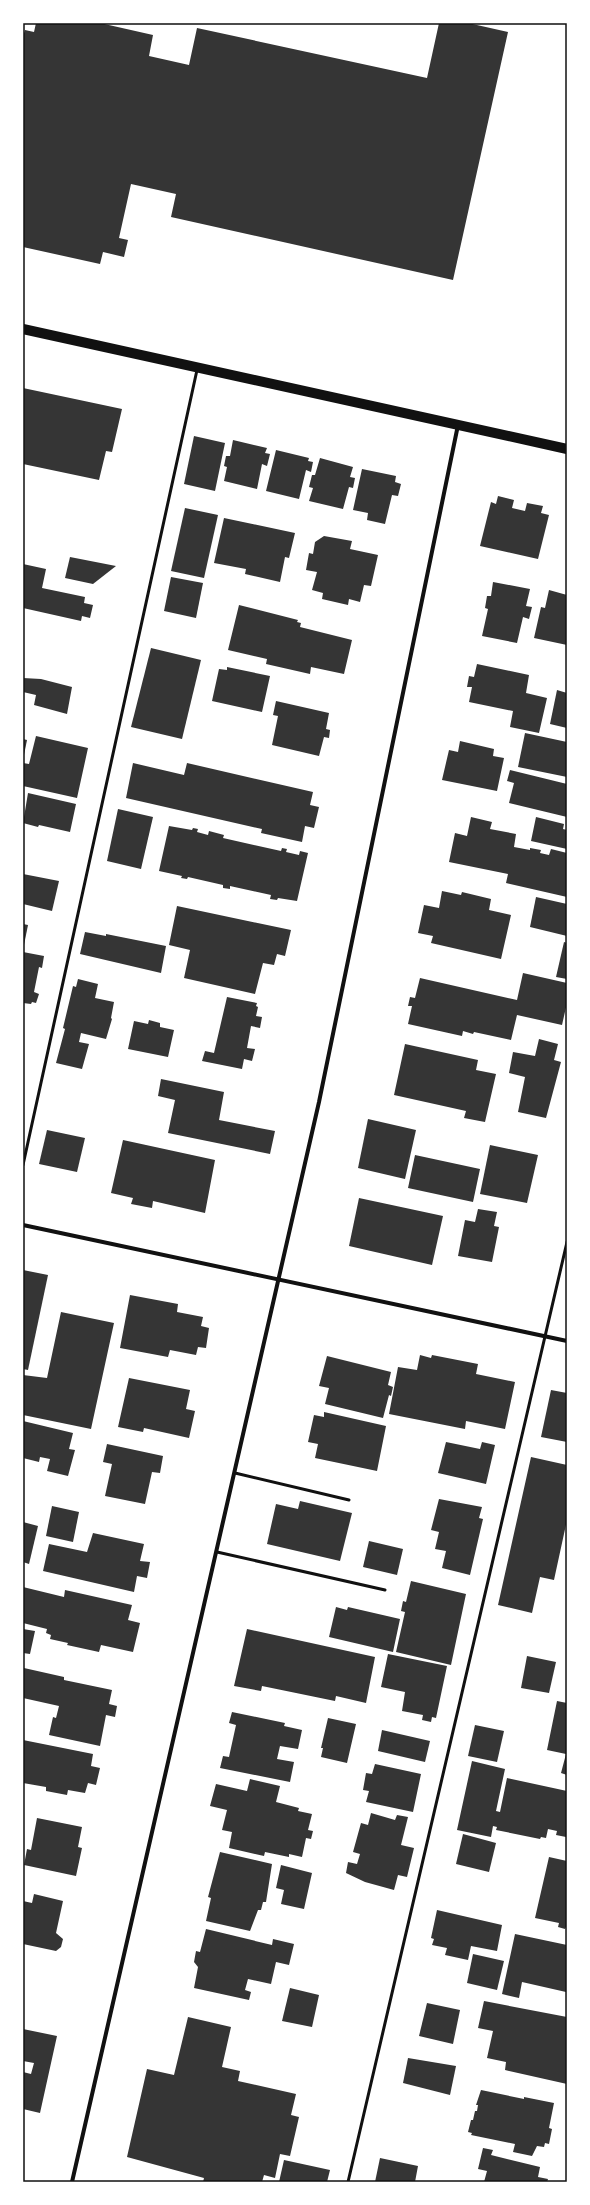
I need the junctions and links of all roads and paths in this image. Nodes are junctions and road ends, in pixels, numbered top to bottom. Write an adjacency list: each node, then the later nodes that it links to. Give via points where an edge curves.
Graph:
1 (23, 329): 2 (main road)
2 (198, 368): 3 (main road); 5 (lane)
3 (458, 425): 4 (main road); 8 (street, via 319,1102)
4 (567, 449)
5 (23, 1165)
6 (23, 1225): 8 (street)
7 (567, 1242): 9 (lane)
8 (279, 1281): 9 (street); 11 (street)
9 (546, 1337): 10 (street); 16 (lane)
10 (567, 1342)
11 (236, 1473): 12 (lane); 13 (street)
12 (349, 1500)
13 (217, 1552): 14 (lane); 15 (street)
14 (385, 1590)
15 (72, 2182)
16 (348, 2182)

